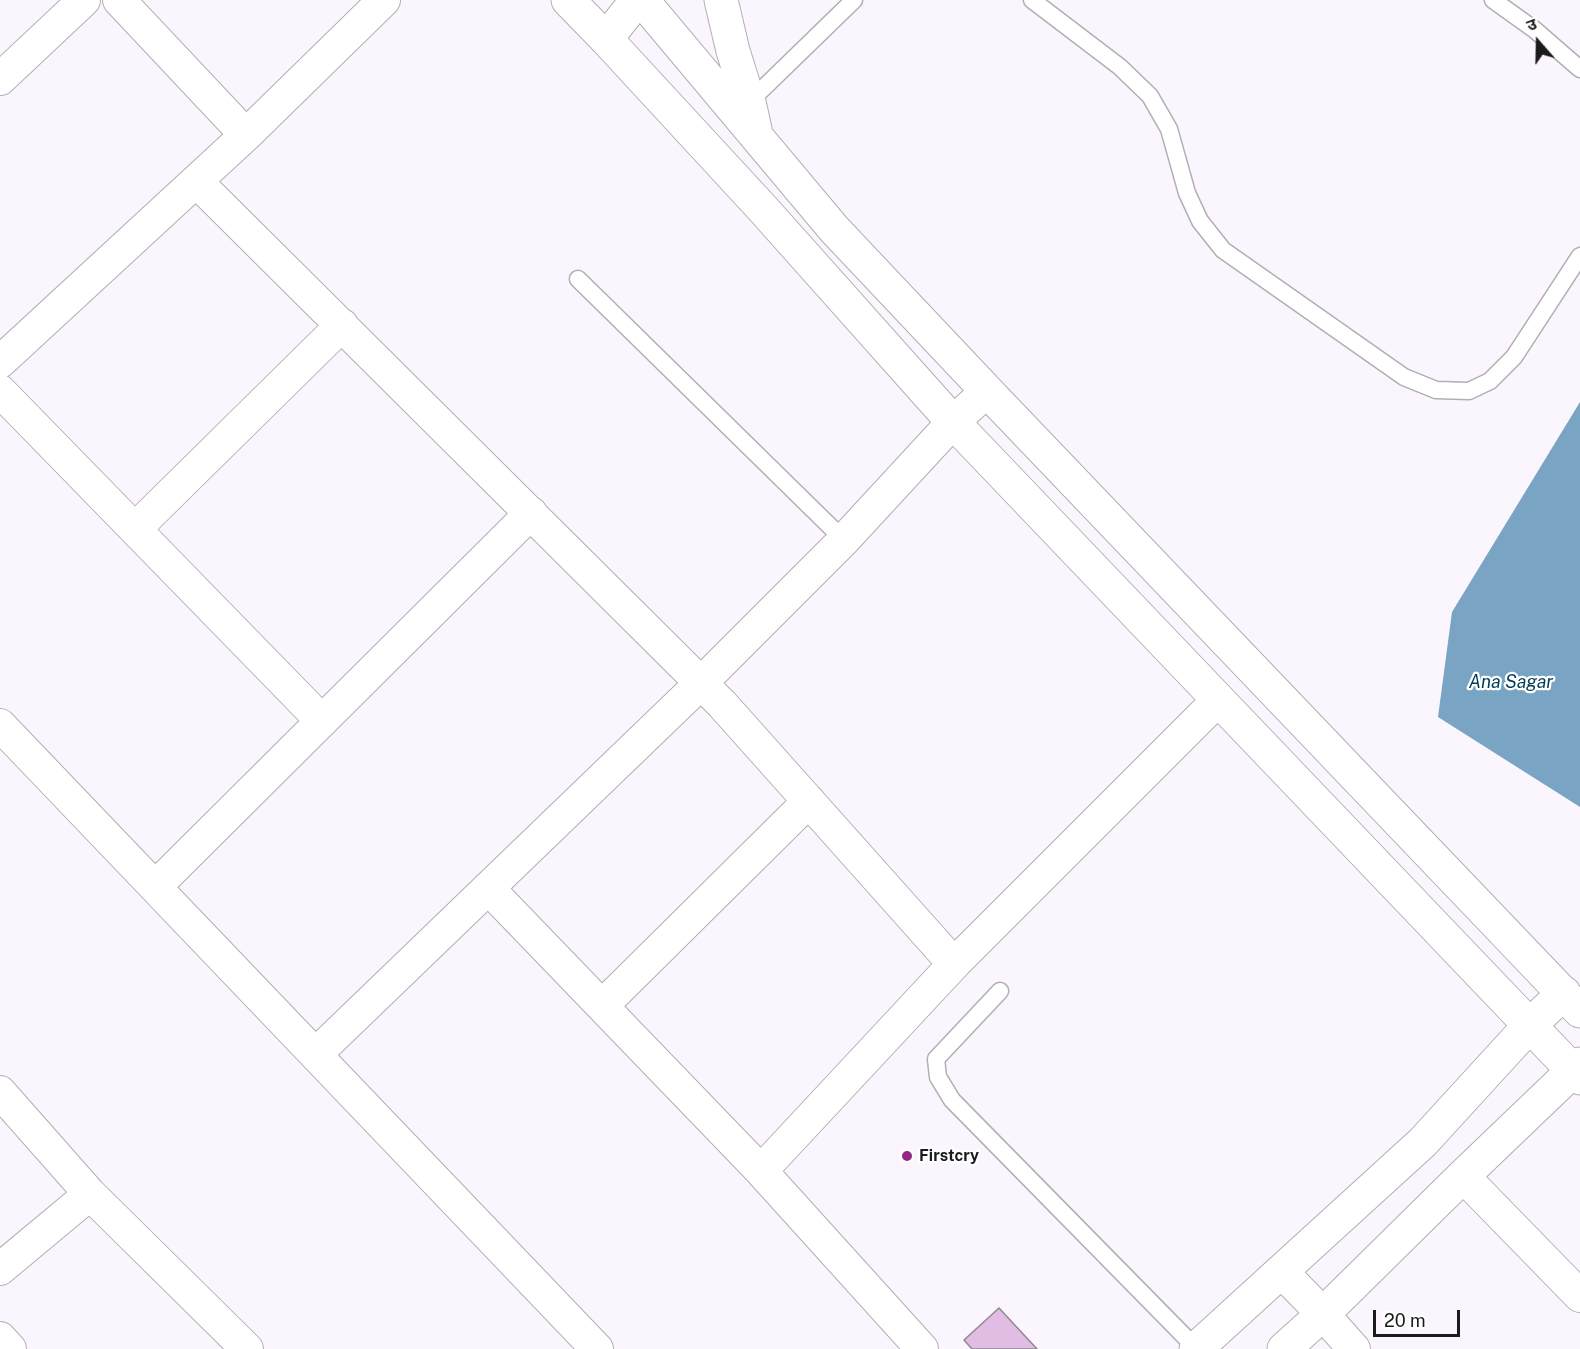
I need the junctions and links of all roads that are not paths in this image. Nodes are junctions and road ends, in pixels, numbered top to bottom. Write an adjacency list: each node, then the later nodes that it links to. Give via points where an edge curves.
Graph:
1 (84, 0): 12 (street)
2 (119, 0): 14 (street)
3 (384, 0): 14 (street)
4 (568, 0): 10 (main road)
5 (639, 0): 10 (main road); 15 (main road)
6 (721, 0): 13 (main road)
7 (854, 0): 13 (lane)
8 (1032, 0): 18 (lane, via 1120,67 1150,96 1169,129 1187,193 1200,222 1223,250 1404,377 1436,390 1469,391 1490,381 1514,357)
9 (1493, 0): 11 (lane)
10 (606, 39): 17 (main road)
11 (1580, 69)
12 (0, 79)
13 (750, 102): 15 (main road)
14 (246, 135): 16 (street)
15 (757, 137): 17 (main road); 23 (main road, via 834,229)
16 (196, 181): 20 (street); 21 (street)
17 (763, 209): 24 (main road)
18 (1580, 256)
19 (578, 279): 27 (lane)
20 (342, 325): 25 (street); 26 (street)
21 (0, 363)
22 (0, 391): 26 (street)
23 (987, 391): 24 (street); 37 (main road)
24 (953, 422): 27 (street); 29 (main road)
25 (531, 513): 28 (street); 30 (street)
26 (135, 529): 30 (street)
27 (844, 540): 28 (street)
28 (701, 683): 32 (street); 34 (street)
29 (1218, 700): 35 (street); 39 (main road)
30 (322, 721): 33 (street)
31 (0, 725): 33 (street)
32 (809, 801): 35 (street); 38 (street)
33 (155, 887): 40 (street)
34 (488, 888): 38 (street); 40 (street)
35 (954, 964): 43 (street)
36 (1000, 991): 55 (lane, via 936,1059 938,1077 952,1100)
37 (1572, 1002): 39 (main road)
38 (602, 1006): 43 (street)
39 (1530, 1025): 41 (main road); 47 (main road, via 1423,1142)
40 (316, 1054): 53 (street)
41 (1578, 1071): 44 (main road)
42 (0, 1092): 45 (street)
43 (761, 1171): 54 (street)
44 (1463, 1176): 48 (street); 49 (main road)
45 (90, 1194): 46 (street); 52 (street)
46 (0, 1269)
47 (1281, 1271): 49 (street); 55 (main road)
48 (1580, 1296)
49 (1323, 1314): 56 (main road); 57 (street)
50 (0, 1338): 51 (street)
51 (10, 1349)
52 (247, 1349)
53 (597, 1349)
54 (922, 1349)
55 (1196, 1349)
56 (1284, 1349)
57 (1354, 1349)

